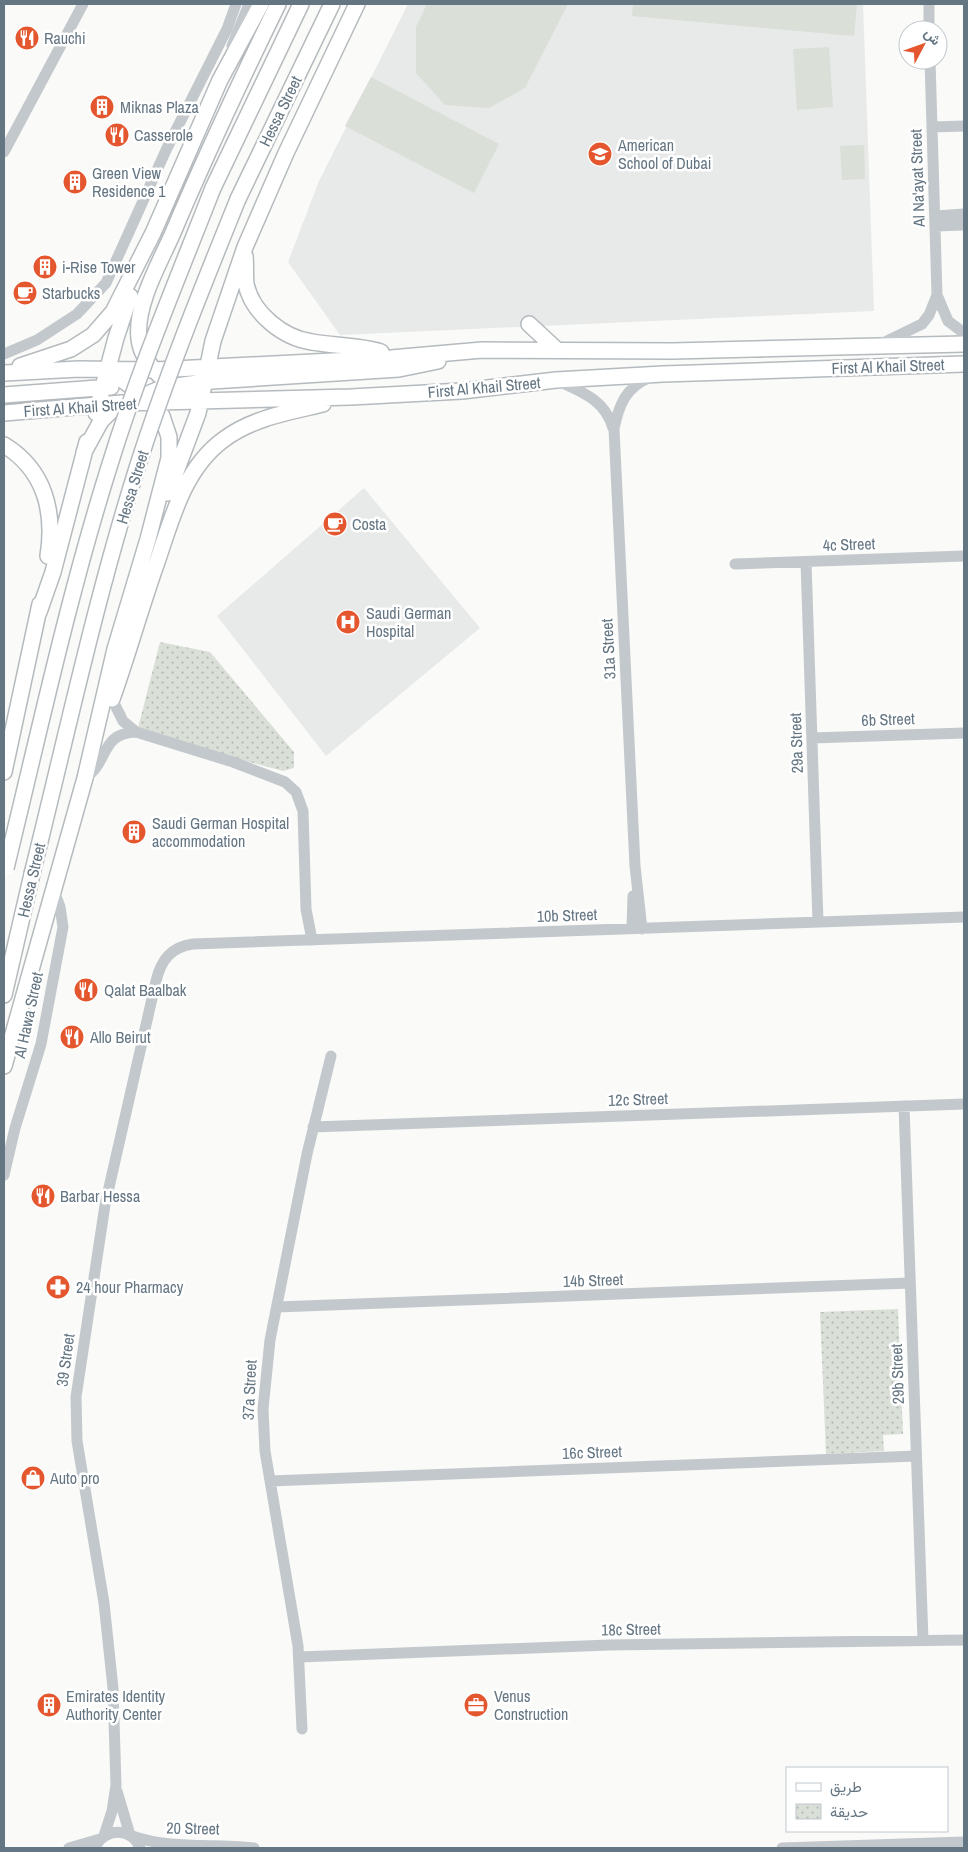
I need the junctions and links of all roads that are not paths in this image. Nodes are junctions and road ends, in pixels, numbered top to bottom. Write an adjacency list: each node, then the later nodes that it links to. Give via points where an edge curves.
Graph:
1 (83, 4): 17 (street)
2 (236, 4): 30 (street, via 106,283 88,305 66,322 37,340)
3 (249, 4): 14 (street)
4 (262, 4): 14 (main road)
5 (278, 4): 34 (main road, via 218,130 144,300 138,324 139,340 141,350)
6 (301, 4): 64 (main road, Hessa Street, bridge, via 213,188 142,368 72,594)
7 (332, 4): 12 (main road, Hessa Street)
8 (336, 4): 12 (main road)
9 (358, 4): 22 (main road)
10 (929, 4): 11 (street)
11 (929, 20)
12 (323, 26): 71 (main road, Hessa Street, bridge, via 238,200 168,375 136,470 111,557)
13 (930, 70): 15 (street, Al Na'ayat Street)
14 (220, 80): 21 (main road)
15 (932, 126): 16 (street); 19 (street, Al Na'ayat Street)
16 (964, 126)
17 (4, 152)
18 (964, 214): 19 (street)
19 (935, 221): 20 (street); 23 (street, Al Na'ayat Street)
20 (964, 225)
21 (153, 233): 33 (main road); 35 (main road, via 113,312 93,335 58,355)
22 (245, 247): 31 (main road, via 249,291 261,311 278,328 310,342 376,351); 36 (main road, via 213,342)
23 (937, 295): 25 (street, Al Na'ayat Street, via 948,321); 27 (street, Al Na'ayat Street, via 922,324)
24 (529, 324): 28 (main road)
25 (964, 333)
26 (964, 344): 27 (main road, First Al Khail Street)
27 (879, 345): 28 (main road, First Al Khail Street, via 672,351)
28 (557, 350): 29 (main road, First Al Khail Street)
29 (466, 351): 31 (main road, First Al Khail Street); 36 (main road, via 433,363 399,369)
30 (4, 354)
31 (391, 358): 36 (main road, First Al Khail Street)
32 (964, 364): 37 (main road, First Al Khail Street)
33 (104, 370): 34 (main road, First Al Khail Street); 35 (main road, First Al Khail Street); 40 (main road); 41 (main road)
34 (155, 370): 36 (main road, First Al Khail Street); 39 (main road)
35 (4, 372)
36 (206, 374): 39 (main road); 45 (main road)
37 (658, 374): 38 (main road, First Al Khail Street); 49 (street, 31a Street, via 641,381 624,397 617,411)
38 (556, 380): 43 (main road, First Al Khail Street, via 462,391); 49 (street, 31a Street, via 598,402)
39 (169, 384): 40 (main road); 44 (main road); 45 (main road)
40 (130, 386): 41 (main road); 44 (main road)
41 (103, 388): 42 (main road); 47 (main road)
42 (4, 395)
43 (351, 398): 45 (main road, First Al Khail Street); 57 (main road, via 280,414 250,425 223,440 201,462 179,500)
44 (146, 399): 45 (main road, First Al Khail Street); 46 (main road, First Al Khail Street); 52 (main road, via 162,416 170,446)
45 (200, 400): 52 (main road, via 175,478)
46 (122, 403): 47 (main road, First Al Khail Street); 51 (main road, via 101,421)
47 (98, 406): 48 (main road, First Al Khail Street); 51 (main road)
48 (4, 412)
49 (614, 429): 68 (street, 31a Street)
50 (4, 445): 56 (main road, via 30,467 42,486 49,508 51,539)
51 (84, 452): 56 (main road, via 53,572)
52 (148, 539): 61 (main road, via 115,649)
53 (964, 556): 54 (street, 4c Street)
54 (806, 562): 55 (street, 4c Street); 60 (street, 29a Street)
55 (736, 564)
56 (39, 612): 62 (main road)
57 (112, 699): 58 (street, via 123,721); 61 (main road)
58 (136, 732): 63 (street, via 124,733 113,739 97,768); 69 (street, via 234,762 285,782 292,788 301,800 303,811)
59 (964, 733): 60 (street, 6b Street)
60 (812, 738): 67 (street, 29a Street)
61 (90, 754): 63 (main road)
62 (4, 772)
63 (85, 778): 65 (main road)
64 (5, 872)
65 (54, 891): 73 (main road); 77 (street, Al Hawa Street, via 63,927 41,1044)
66 (964, 917): 67 (street, 10b Street)
67 (818, 922): 68 (street, 10b Street)
68 (637, 929): 69 (street, 10b Street)
69 (307, 940): 70 (street, 10b Street, via 193,944)
70 (173, 950): 86 (street, 39 Street, via 159,969 122,1124 98,1245 76,1397 78,1440 110,1655)
71 (4, 995)
72 (331, 1056): 76 (street, 37a Street)
73 (4, 1066)
74 (964, 1104): 75 (street, 12c Street)
75 (904, 1106): 76 (street, 12c Street); 78 (street, 29b Street)
76 (313, 1127): 79 (street, 37a Street)
77 (4, 1175)
78 (910, 1283): 79 (street, 14b Street); 80 (street, 29b Street)
79 (277, 1306): 81 (street, 37a Street, via 262,1408)
80 (916, 1456): 81 (street, 16c Street); 82 (street, 29b Street)
81 (270, 1481): 84 (street, 37a Street)
82 (923, 1640): 83 (street, 18c Street); 84 (street, 18c Street, via 609,1645)
83 (964, 1640)
84 (300, 1657): 85 (street, 37a Street)
85 (302, 1729)
86 (116, 1785): 87 (street, 39 Street); 88 (street, 39 Street, via 112,1811)
87 (131, 1836): 88 (street, 20 Street, via 118,1832); 91 (street, 39 Street); 92 (street, 20 Street, via 169,1845 220,1844)
88 (100, 1841): 90 (street)
89 (964, 1842): 93 (street)
90 (69, 1848)
91 (140, 1848)
92 (254, 1848)
93 (782, 1848)

